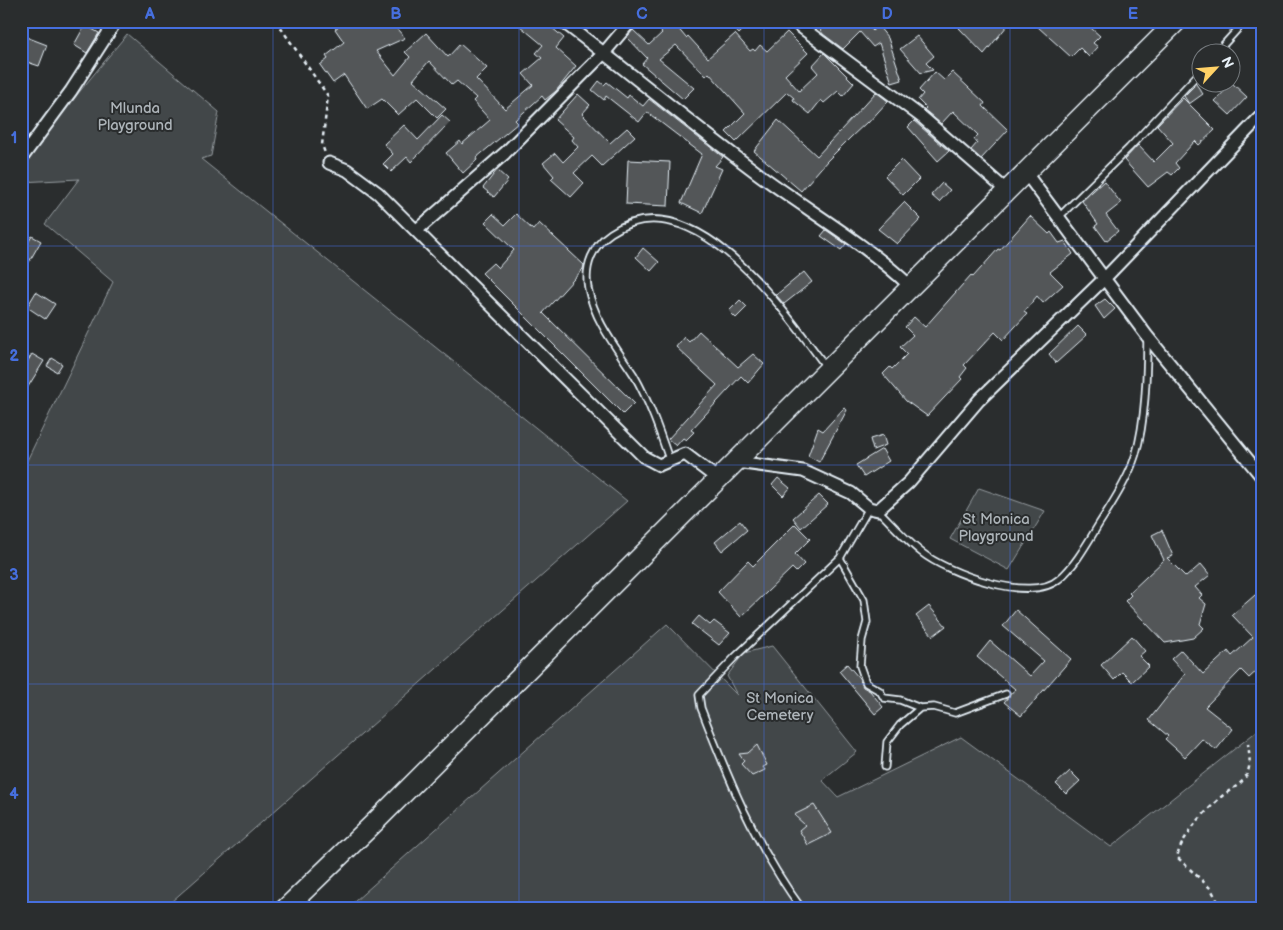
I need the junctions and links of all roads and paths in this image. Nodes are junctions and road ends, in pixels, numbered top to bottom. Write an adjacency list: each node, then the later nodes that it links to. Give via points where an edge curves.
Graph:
1 (116, 21): 12 (street)
2 (276, 21): 13 (path, via 328,96 322,145)
3 (562, 21): 9 (street)
4 (631, 21): 9 (street)
5 (794, 21): 15 (street, via 923,118)
6 (1245, 21): 8 (lane)
7 (1172, 22): 14 (highway)
8 (1226, 42)
9 (603, 54): 17 (street, via 505,152); 19 (street, via 754,171 856,240)
10 (1190, 83): 16 (lane)
11 (1262, 115): 18 (street)
12 (21, 159)
13 (329, 163): 17 (street, via 347,170 378,193)
14 (1025, 172): 15 (highway); 16 (street)
15 (1007, 191): 19 (highway)
16 (1059, 217): 18 (street)
17 (417, 230): 22 (street, via 644,457 659,465)
18 (1104, 279): 20 (street); 26 (street, via 979,400 909,482)
19 (911, 287): 21 (highway)
20 (1147, 336): 24 (street); 26 (lane, via 1139,437 1133,464 1086,546 1058,580 1036,588 1010,588 958,574 922,553)
21 (828, 370): 22 (lane, via 748,269 704,236 668,220 636,220 619,227 599,241 587,264 588,288 600,324 644,394); 23 (highway)
22 (669, 459): 25 (street, via 685,454)
23 (736, 462): 25 (highway); 26 (street, via 803,471 852,493)
24 (1262, 478)
25 (718, 480): 32 (highway)
26 (874, 509): 27 (lane)
27 (840, 558): 29 (lane, via 864,600 867,622 860,666 866,683 880,691 884,698); 33 (lane, via 699,695 734,793 762,848)
28 (1006, 694): 29 (lane, via 955,713 934,707)
29 (920, 708): 31 (lane, via 900,725 887,742)
30 (1248, 744): 34 (path, via 1249,770 1245,778 1221,796 1179,848 1178,857 1211,889)
31 (885, 767)
32 (285, 909)
33 (802, 909)
34 (1222, 909)

